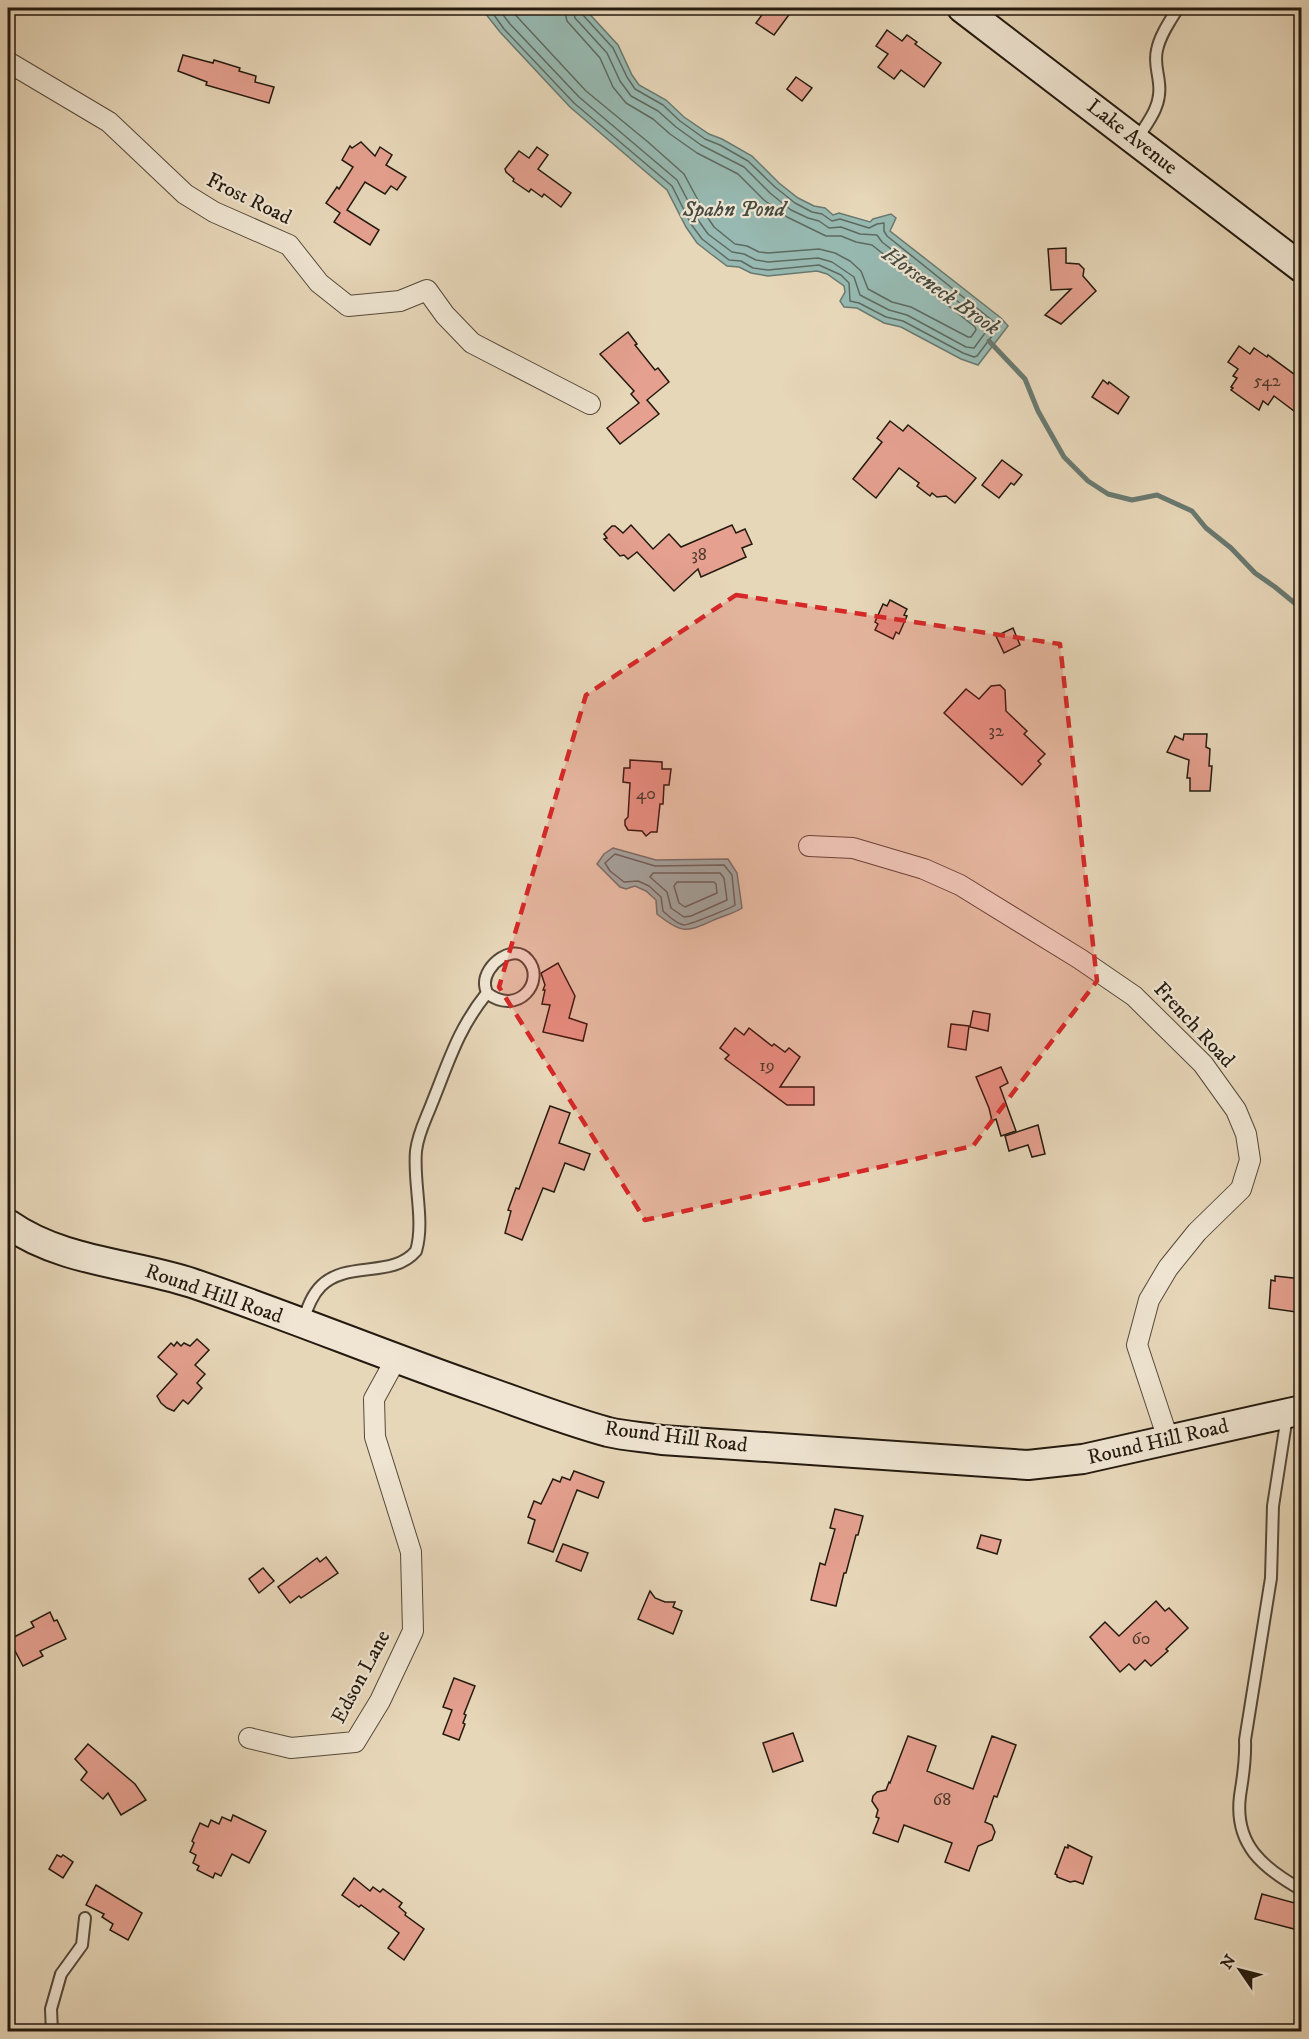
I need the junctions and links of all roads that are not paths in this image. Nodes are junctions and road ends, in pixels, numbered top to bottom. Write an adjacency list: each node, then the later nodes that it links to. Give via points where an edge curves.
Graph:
1 (962, 8): 4 (street, Lake Avenue)
2 (1178, 8): 4 (lane, via 1157,51 1157,106)
3 (8, 62): 6 (street, Frost Road, via 109,122 185,194 214,213 289,245 319,283 348,306 400,301 427,290 472,344)
4 (1137, 140): 5 (street, Lake Avenue)
5 (1302, 268)
6 (590, 404)
7 (809, 846): 13 (street, French Road, via 854,848 924,868 960,885 1080,959 1134,996 1203,1064 1236,1110 1246,1134 1250,1160 1241,1189 1197,1232 1168,1268 1149,1300 1137,1345)
8 (487, 993): 8 (lane, via 488,971 500,958 516,953 530,961 532,983 521,998 508,1002); 10 (lane, via 457,1037 421,1128 416,1149 416,1251 403,1263 342,1274 321,1285)
9 (8, 1224): 10 (street, Round Hill Road, via 42,1244 191,1283)
10 (302, 1323): 11 (street, Round Hill Road)
11 (396, 1359): 13 (street, Round Hill Road, via 610,1432 662,1440 1028,1465 1083,1459); 14 (street, Edson Lane, via 374,1399 375,1437 411,1552 413,1631 380,1701 355,1742 291,1748)
12 (1294, 1411): 13 (street, Round Hill Road); 15 (lane, via 1278,1467 1271,1578 1245,1740 1246,1766 1240,1798 1241,1826 1251,1851 1273,1873)
13 (1168, 1439)
14 (249, 1738)
15 (1302, 1890)
16 (84, 1918): 17 (lane, via 82,1945 61,1974 51,2009)
17 (52, 2031)

